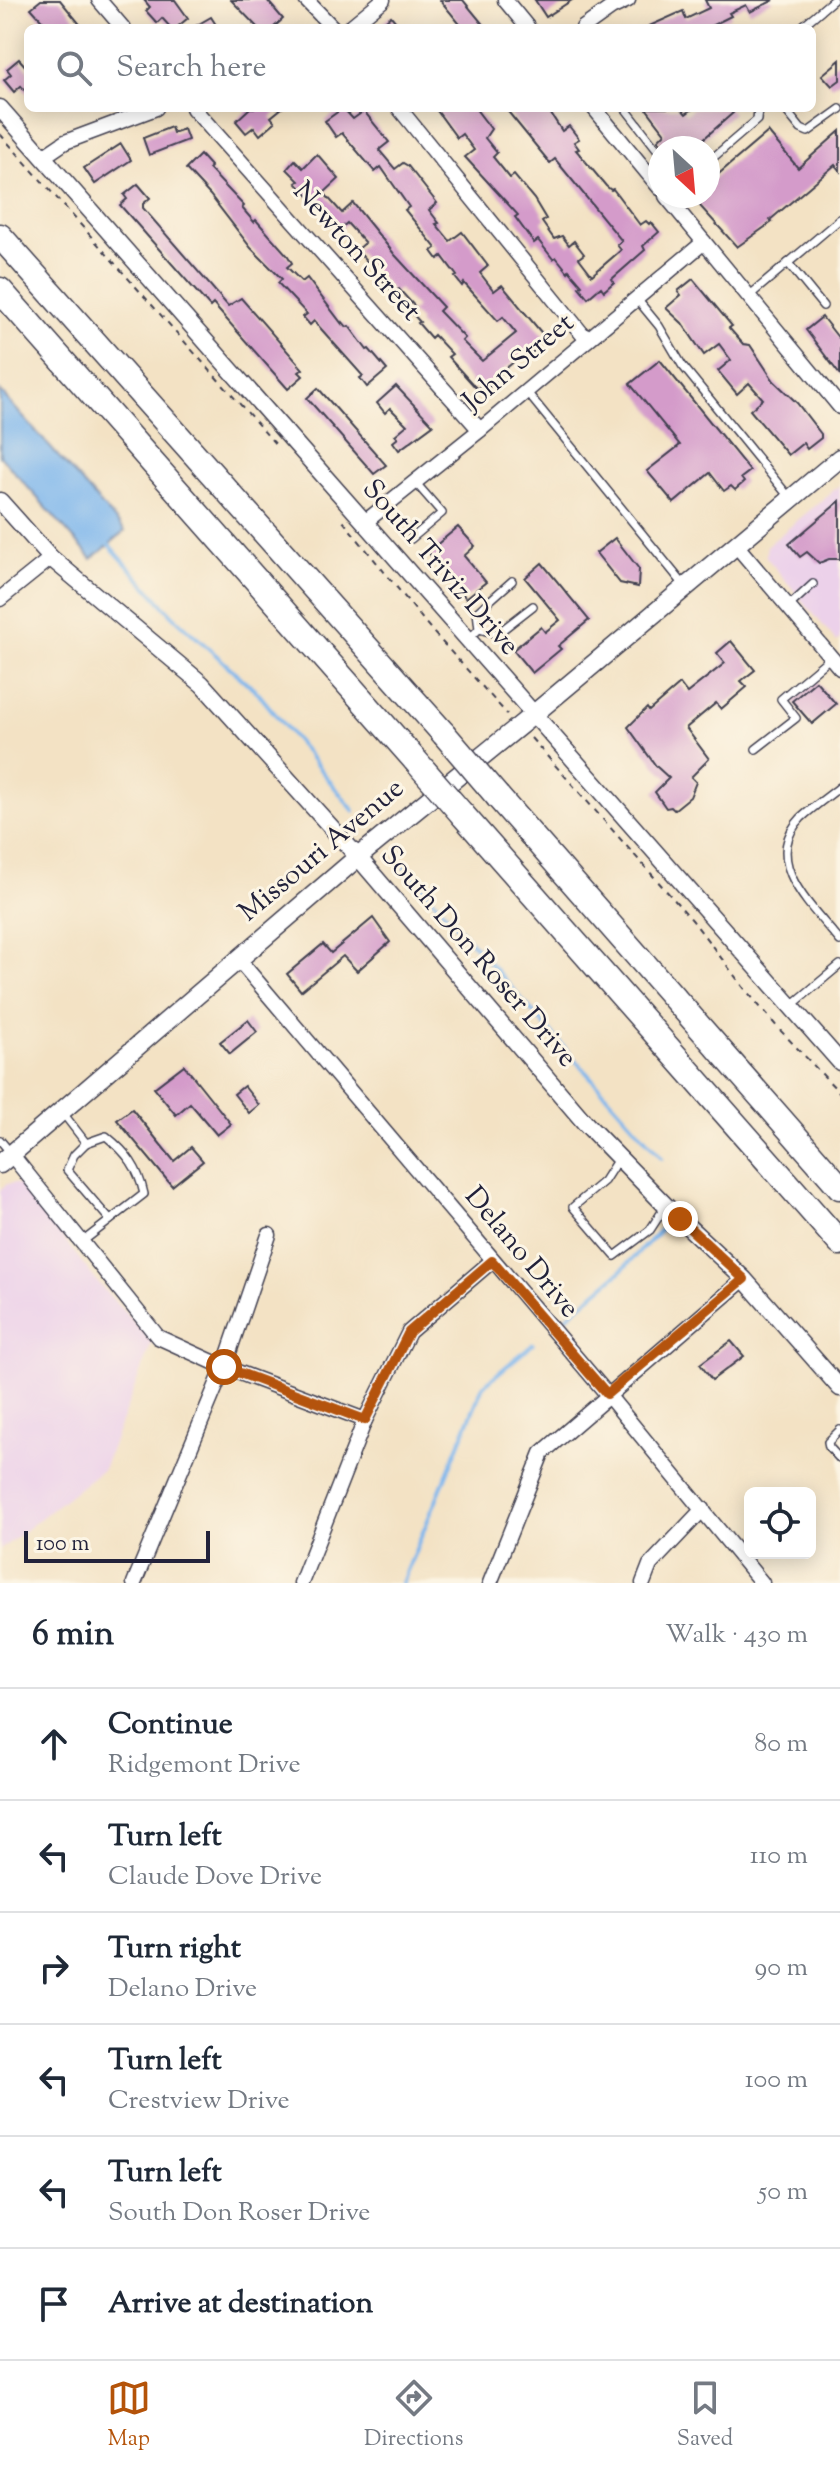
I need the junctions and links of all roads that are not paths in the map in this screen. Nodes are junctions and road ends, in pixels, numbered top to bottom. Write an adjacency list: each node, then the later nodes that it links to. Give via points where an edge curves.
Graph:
1 (99, 0): 7 (street)
2 (306, 0): 8 (street)
3 (383, 0): 9 (street)
4 (505, 0): 10 (street)
5 (628, 0): 11 (street)
6 (833, 0): 12 (lane)
7 (120, 24)
8 (329, 24)
9 (354, 24)
10 (525, 24)
11 (589, 24)
12 (805, 24)
13 (0, 108): 24 (street, South Triviz Drive)
14 (840, 109): 21 (lane, via 812,132 801,129)
15 (145, 112): 24 (street, via 65,142)
16 (197, 112): 38 (street, Newton Street)
17 (402, 112): 35 (street)
18 (603, 112): 25 (street)
19 (628, 112): 22 (lane)
20 (758, 112): 23 (lane, via 757,120)
21 (787, 112)
22 (648, 138)
23 (720, 152)
24 (43, 157): 43 (street, South Triviz Drive)
25 (648, 172)
26 (677, 208): 29 (street)
27 (840, 219): 30 (lane)
28 (0, 234): 70 (highway, bridge)
29 (704, 242): 32 (street); 33 (street, John Street)
30 (788, 263): 32 (lane); 34 (lane)
31 (0, 290): 75 (highway, bridge)
32 (749, 296): 37 (street)
33 (636, 298): 35 (street, John Street); 41 (lane, via 682,365)
34 (823, 306)
35 (587, 340): 36 (street, John Street)
36 (526, 391): 38 (street, John Street); 49 (lane)
37 (840, 407)
38 (480, 430): 40 (street, John Street)
39 (840, 458): 41 (main road)
40 (415, 482): 43 (street, John Street); 44 (lane, via 442,513)
41 (791, 499): 45 (main road, Missouri Avenue)
42 (0, 501): 46 (street, South Don Roser Drive)
43 (365, 522): 53 (street, South Triviz Drive)
44 (411, 539)
45 (736, 545): 49 (main road, Missouri Avenue); 52 (street)
46 (51, 558): 50 (street); 58 (street, South Don Roser Drive, via 202,684)
47 (512, 581): 53 (lane, via 477,612)
48 (813, 584): 52 (lane)
49 (685, 587): 55 (main road, Missouri Avenue)
50 (0, 599)
51 (533, 606): 53 (lane, via 497,634)
52 (788, 607): 54 (street)
53 (474, 634): 55 (street, South Triviz Drive)
54 (835, 663): 56 (lane, via 781,699 796,718)
55 (534, 714): 58 (main road, Missouri Avenue); 62 (street, South Triviz Drive)
56 (756, 749)
57 (840, 787): 59 (lane, via 790,833 787,857 795,887)
58 (358, 857): 60 (main road, Missouri Avenue); 68 (street, South Don Roser Drive)
59 (840, 941)
60 (238, 959): 64 (main road, Missouri Avenue); 76 (street, Delano Drive)
61 (840, 965): 62 (lane)
62 (791, 1006): 63 (street, South Triviz Drive)
63 (840, 1062)
64 (61, 1110): 66 (lane); 67 (main road, Missouri Avenue)
65 (112, 1141): 66 (lane, via 106,1136); 69 (lane); 69 (lane)
66 (86, 1143): 72 (lane, via 67,1170)
67 (4, 1153): 74 (street)
68 (619, 1157): 71 (street, South Don Roser Drive); 71 (lane, via 604,1181 573,1207 615,1256 650,1230)
69 (136, 1168): 72 (lane, via 144,1194)
70 (840, 1187)
71 (666, 1206): 77 (street, South Don Roser Drive)
72 (110, 1220): 74 (lane)
73 (269, 1235): 78 (street)
74 (82, 1242): 78 (street, via 158,1337)
75 (840, 1243)
76 (492, 1261): 80 (street, Delano Drive); 81 (street, via 409,1332)
77 (744, 1279): 79 (street, South Don Roser Drive); 80 (street)
78 (224, 1367): 81 (street); 85 (street)
79 (840, 1388)
80 (607, 1394): 84 (street, Delano Drive); 87 (street, via 542,1453)
81 (365, 1420): 86 (street)
82 (840, 1430): 83 (lane, via 828,1442)
83 (840, 1459)
84 (703, 1509): 88 (street, via 650,1565); 89 (street, Delano Drive)
85 (134, 1583)
86 (301, 1583)
87 (490, 1583)
88 (643, 1583)
89 (762, 1583)

